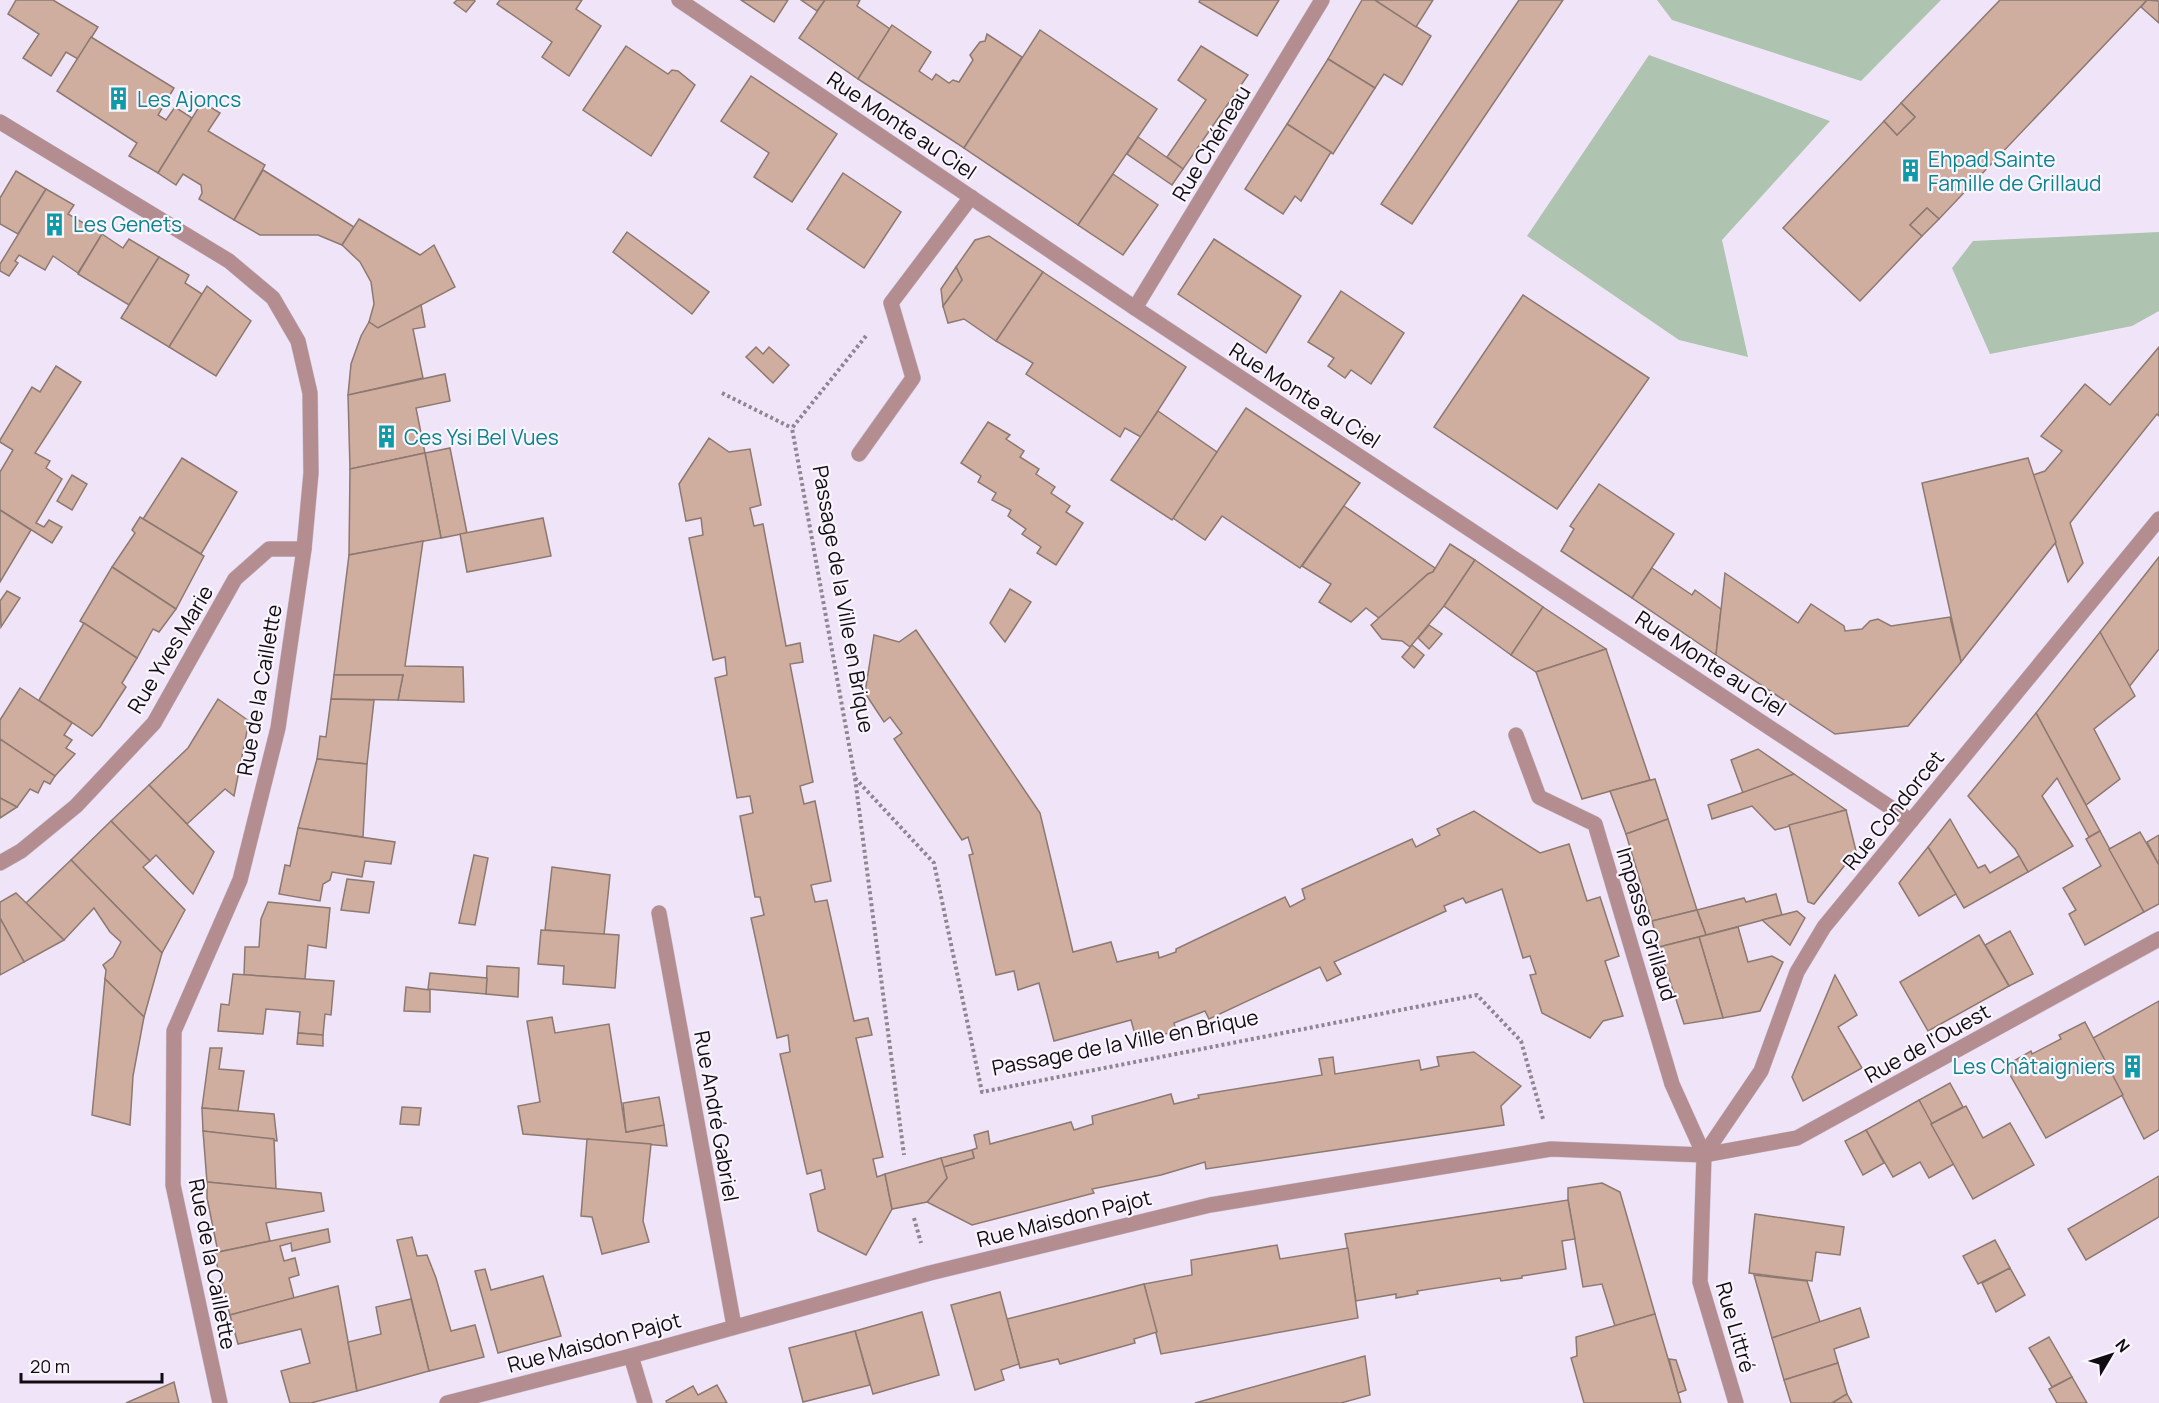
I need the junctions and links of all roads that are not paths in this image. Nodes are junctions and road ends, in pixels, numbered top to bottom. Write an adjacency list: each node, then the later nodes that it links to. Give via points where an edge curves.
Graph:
1 (679, 0): 4 (street, Rue Monte au Ciel)
2 (1322, 0): 5 (street, Rue Chéneau)
3 (0, 122): 8 (street, Rue de la Caillette, via 229,261 273,298 298,341 310,393 310,473)
4 (971, 197): 5 (street, Rue Monte au Ciel); 6 (street, Passage de la Ville en Brique, via 891,303 913,378)
5 (1135, 308): 10 (street, Rue Monte au Ciel)
6 (859, 454)
7 (2159, 519): 10 (street, Rue Condorcet)
8 (304, 549): 11 (street, Rue Yves Marie, via 269,549 236,579 154,723 76,806); 17 (street, Rue de la Caillette, via 278,728 240,880 174,1031 173,1185)
9 (1516, 735): 14 (street, Impasse Grillaud, via 1539,797 1595,824 1672,1084)
10 (1911, 821): 14 (street, Rue Condorcet, via 1824,927 1797,972 1761,1071)
11 (0, 863)
12 (659, 914): 15 (street, Rue André Gabriel)
13 (2159, 939): 14 (street, Rue de l'Ouest, via 1797,1138)
14 (1704, 1155): 15 (street, Rue Maisdon Pajot, via 1551,1149 1210,1205 930,1272); 20 (street, Rue Littré, via 1700,1282)
15 (734, 1326): 16 (street, Rue Maisdon Pajot)
16 (631, 1356): 18 (street, Rue Maisdon Pajot); 19 (street)
17 (220, 1403)
18 (447, 1403)
19 (645, 1403)
20 (1736, 1403)

